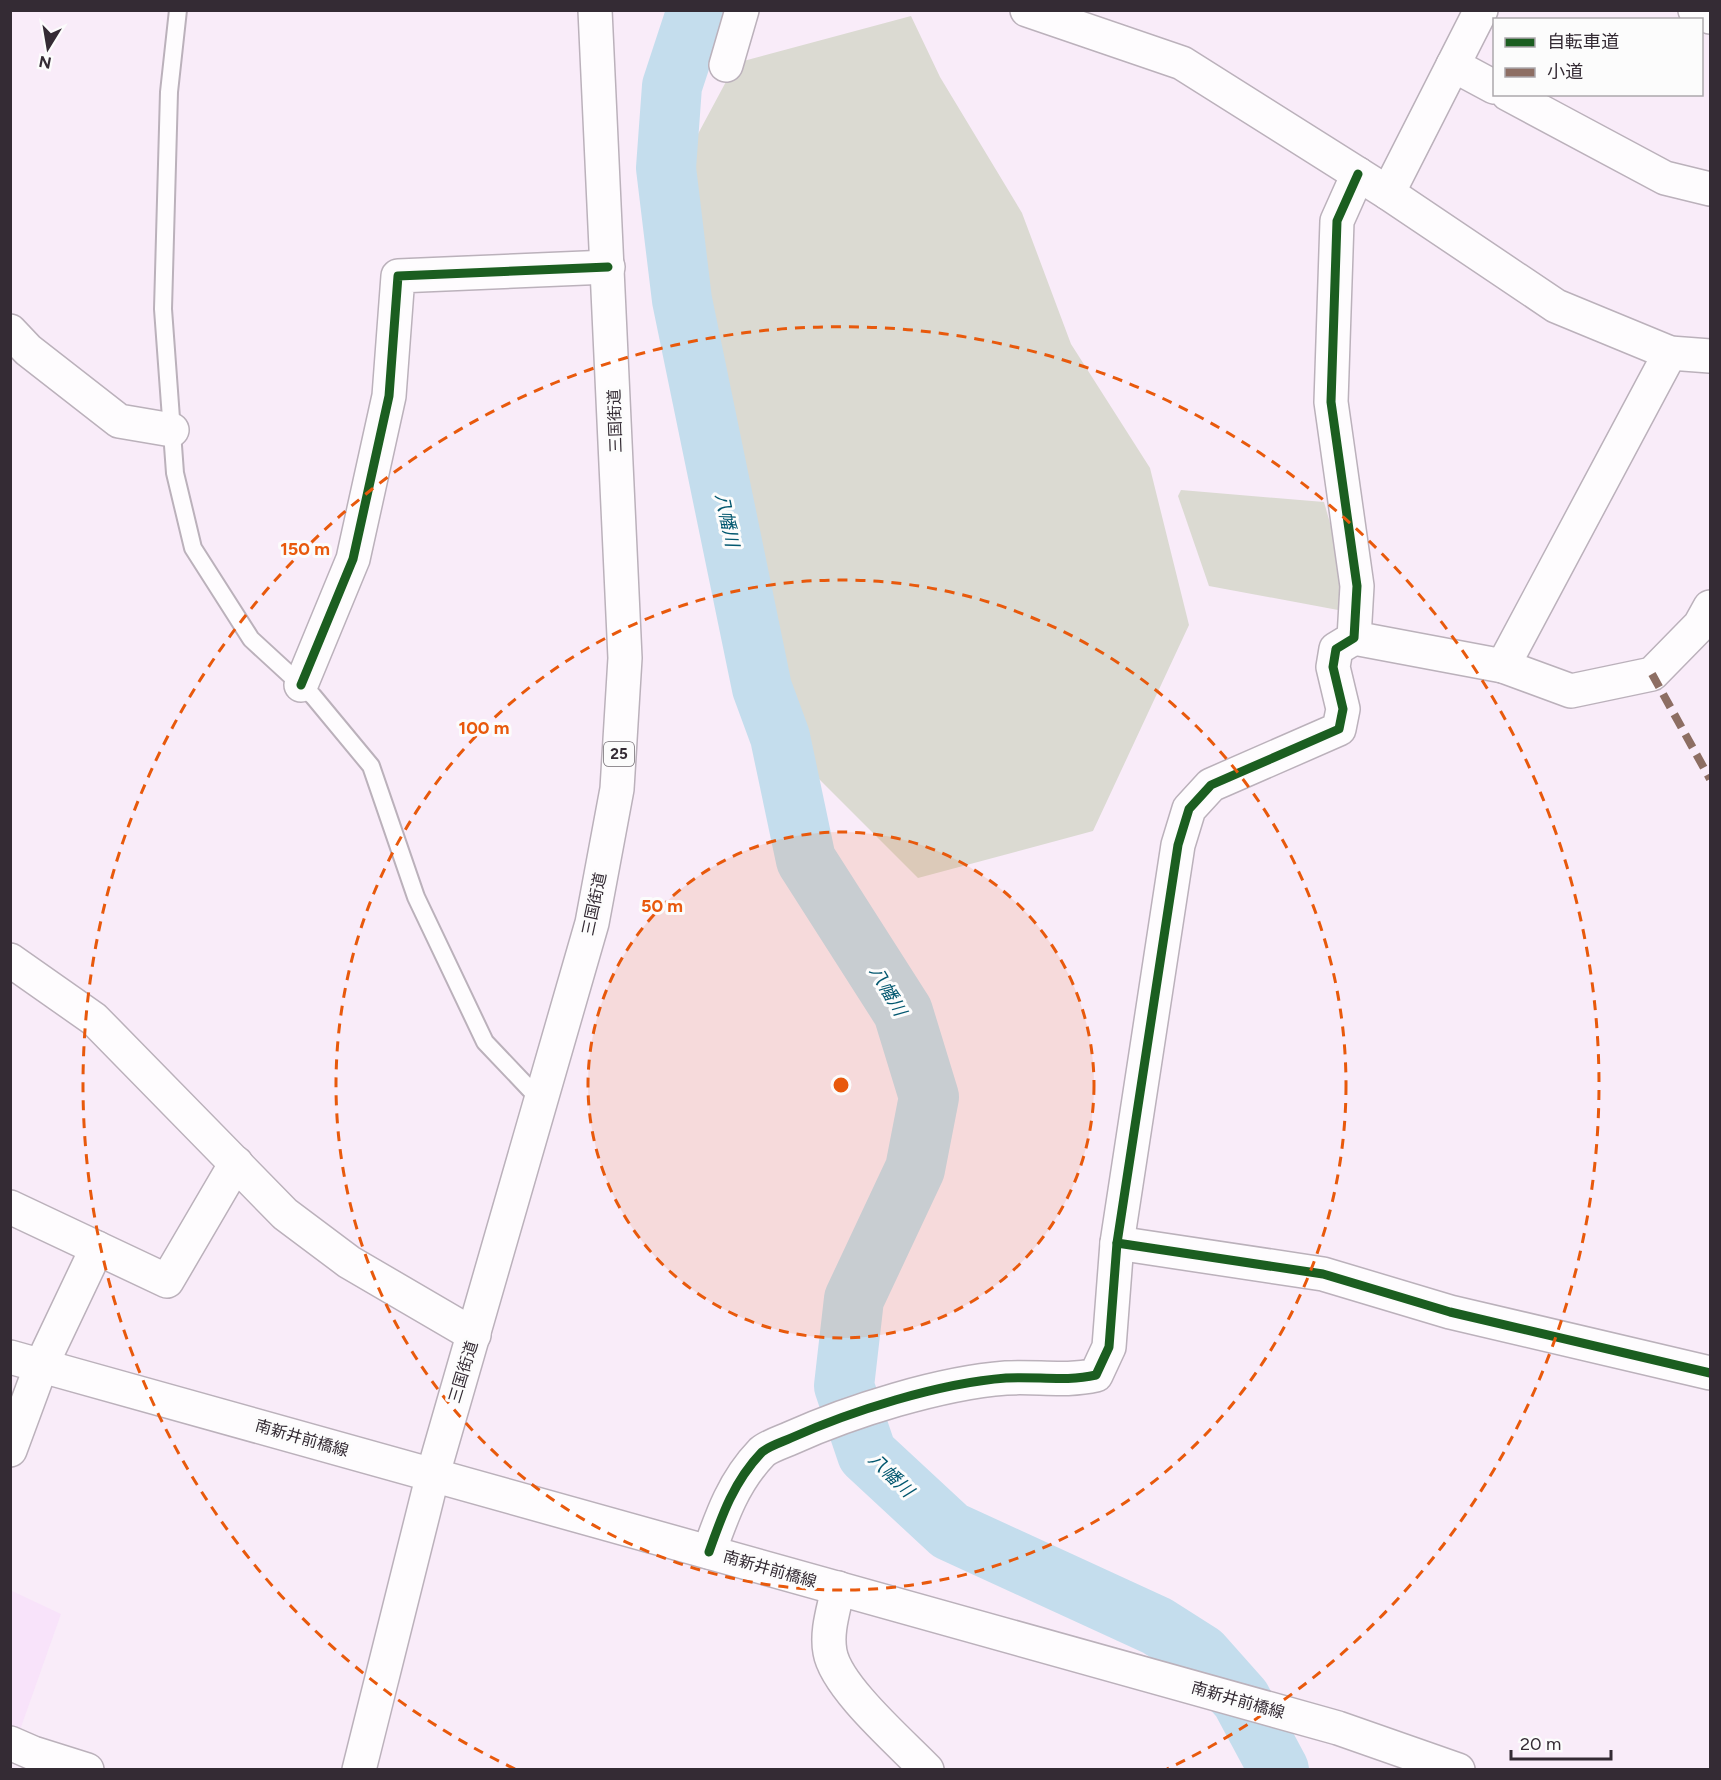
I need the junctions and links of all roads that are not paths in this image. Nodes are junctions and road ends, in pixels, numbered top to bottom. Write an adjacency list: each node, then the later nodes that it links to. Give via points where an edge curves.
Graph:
1 (178, 10): 19 (lane, via 169,92 163,309)
2 (595, 10): 15 (street, 三国街道 / 25)
3 (742, 10): 8 (street)
4 (1027, 10): 12 (street, via 1182,63)
5 (1481, 10): 9 (street)
6 (1695, 10): 7 (street)
7 (1710, 17)
8 (726, 65)
9 (1453, 65): 10 (street); 14 (street)
10 (1493, 86)
11 (1512, 96): 13 (street, via 1665,178)
12 (1358, 174): 14 (street); 21 (street, via 1337,221 1331,402 1357,585)
13 (1710, 189)
14 (1388, 193): 17 (street, via 1556,306)
15 (608, 267): 23 (street, via 398,276 389,396 353,560); 25 (street, 三国街道 / 25, via 625,658 617,789 592,923)
16 (10, 332): 19 (street, via 119,421)
17 (1670, 353): 18 (street); 22 (street)
18 (1710, 356)
19 (172, 430): 23 (lane, via 175,473 194,548 250,639)
20 (1710, 607): 22 (street, via 1700,626 1652,674 1571,691)
21 (1354, 638): 22 (street); 28 (street, via 1336,649 1333,667 1343,708 1339,729 1211,784 1190,810 1178,846)
22 (1503, 666)
23 (302, 685): 25 (lane, via 371,766 416,897 485,1042)
24 (10, 960): 26 (street, via 94,1019)
25 (541, 1101): 30 (street, 三国街道 / 25)
26 (236, 1163): 29 (street, via 167,1281); 30 (street, via 285,1214 349,1262)
27 (10, 1207): 29 (street)
28 (1117, 1243): 33 (street, via 1323,1274 1450,1312); 36 (street, via 1109,1347 1096,1375 967,1383 889,1403 812,1429 763,1451 727,1500)
29 (97, 1248): 32 (street)
30 (474, 1335): 35 (street, 三国街道 / 25)
31 (10, 1357): 32 (street, 南新井前橋線)
32 (41, 1366): 34 (street); 35 (street, 南新井前橋線)
33 (1710, 1373)
34 (10, 1450)
35 (433, 1474): 36 (street, 南新井前橋線); 40 (street, 三国街道)
36 (709, 1552): 37 (street, 南新井前橋線)
37 (838, 1588): 41 (street, via 830,1629 830,1654 844,1684); 42 (street, 南新井前橋線, via 1338,1728)
38 (18, 1754): 39 (street)
39 (87, 1770)
40 (359, 1770)
41 (927, 1770)
42 (1458, 1770)

